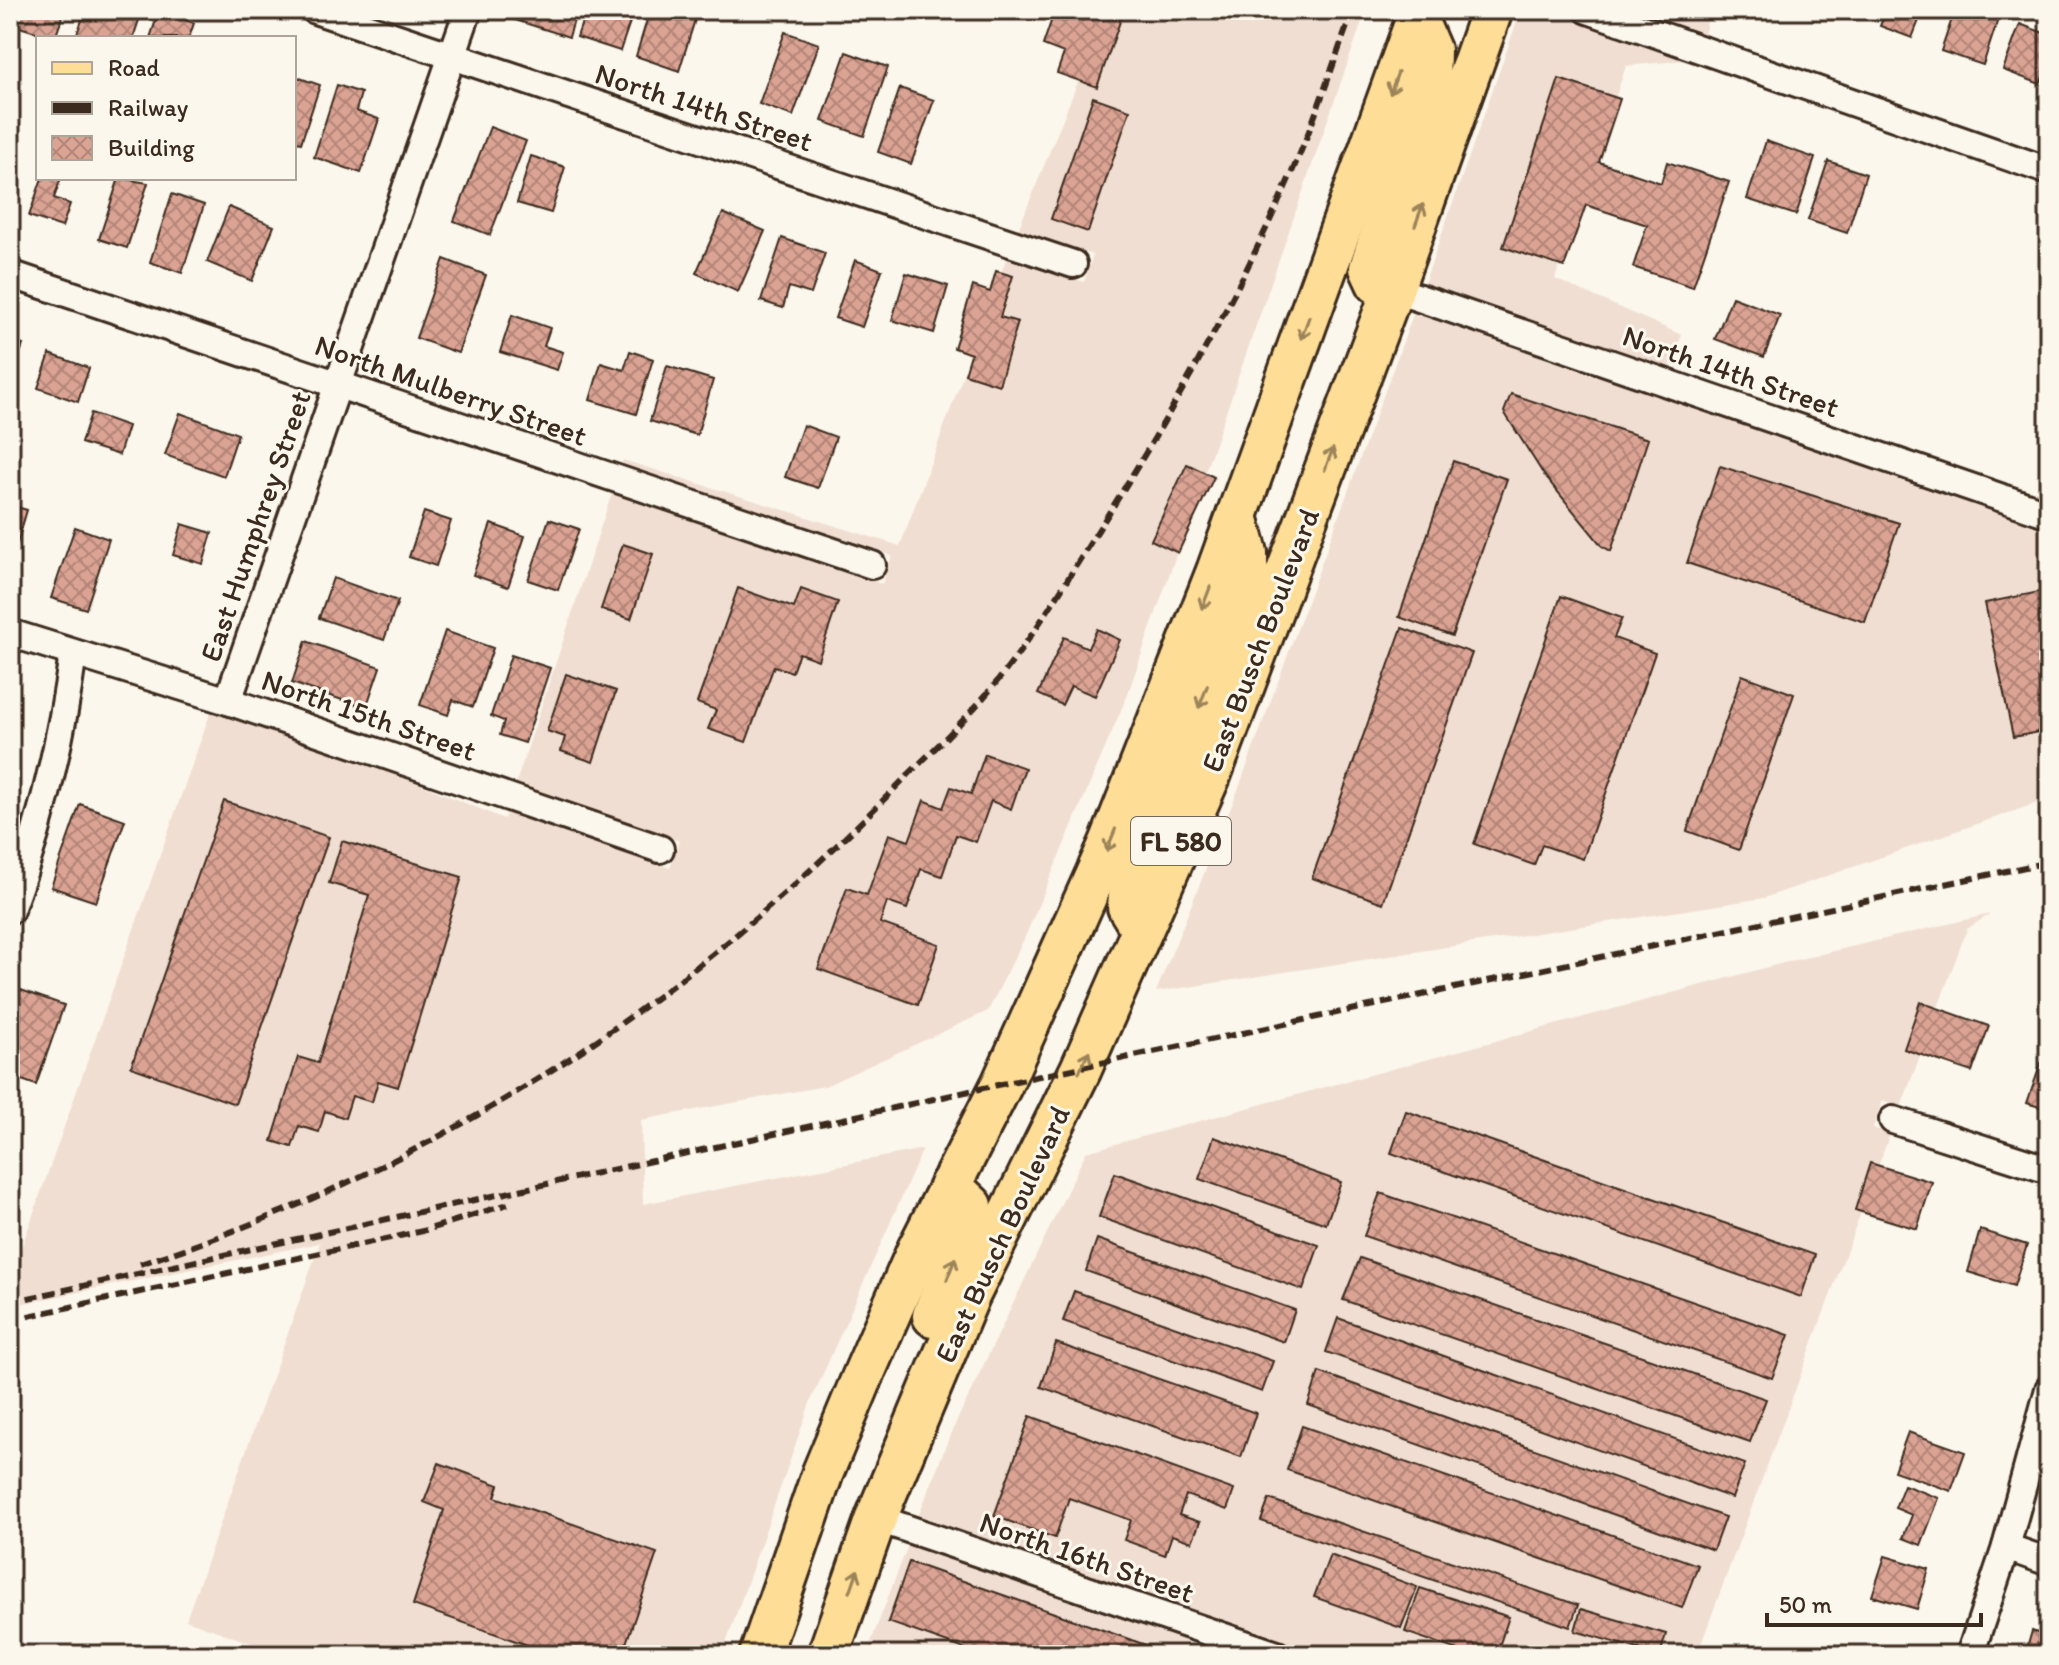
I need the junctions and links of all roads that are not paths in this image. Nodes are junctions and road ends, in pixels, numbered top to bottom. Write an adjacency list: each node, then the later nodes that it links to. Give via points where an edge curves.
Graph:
1 (315, 10): 6 (street, North 14th Street)
2 (468, 10): 6 (street, East Humphrey Street)
3 (1492, 10): 10 (main road, East Busch Boulevard / FL 580, one-way to 3)
4 (1588, 10): 7 (street)
5 (1411, 13): 10 (main road, via 1430,50 1429,84 1370,268 1377,283); 13 (main road, FL 580, one-way to 13)
6 (452, 57): 8 (street, North 14th Street); 11 (street, East Humphrey Street)
7 (2049, 171)
8 (1073, 264)
9 (10, 274): 11 (street, North Mulberry Street)
10 (1393, 289): 12 (street, North 14th Street); 20 (main road, East Busch Boulevard / FL 580, one-way to 10, via 1210,776)
11 (337, 386): 14 (street, North Mulberry Street); 17 (street, East Humphrey Street)
12 (2049, 514)
13 (1237, 516): 20 (main road, one-way to 20, via 1247,553 1247,579 1134,874 1128,907); 23 (main road, FL 580, one-way to 23, via 1084,906)
14 (872, 565)
15 (10, 633): 16 (street, North 15th Street)
16 (73, 654): 17 (street, North 15th Street); 19 (street, via 63,730 32,852)
17 (228, 701): 18 (street, North 15th Street)
18 (660, 849)
19 (10, 910)
20 (1142, 930): 25 (main road, East Busch Boulevard / FL 580, one-way to 20, via 969,1296 1081,1069)
21 (1893, 1120): 22 (street)
22 (2049, 1170)
23 (950, 1185): 25 (main road, one-way to 23, via 897,1426 897,1408 972,1215 972,1206); 30 (main road, FL 580, via 823,1472)
24 (2049, 1389): 27 (street)
25 (906, 1447): 26 (main road, East Busch Boulevard / FL 580)
26 (876, 1518): 29 (street, North 16th Street); 31 (main road, East Busch Boulevard / FL 580, one-way to 26)
27 (2006, 1547): 28 (street); 33 (street)
28 (2049, 1562)
29 (1205, 1644): 32 (street, North 16th Street)
30 (760, 1655)
31 (828, 1655)
32 (1277, 1655)
33 (1970, 1655)

